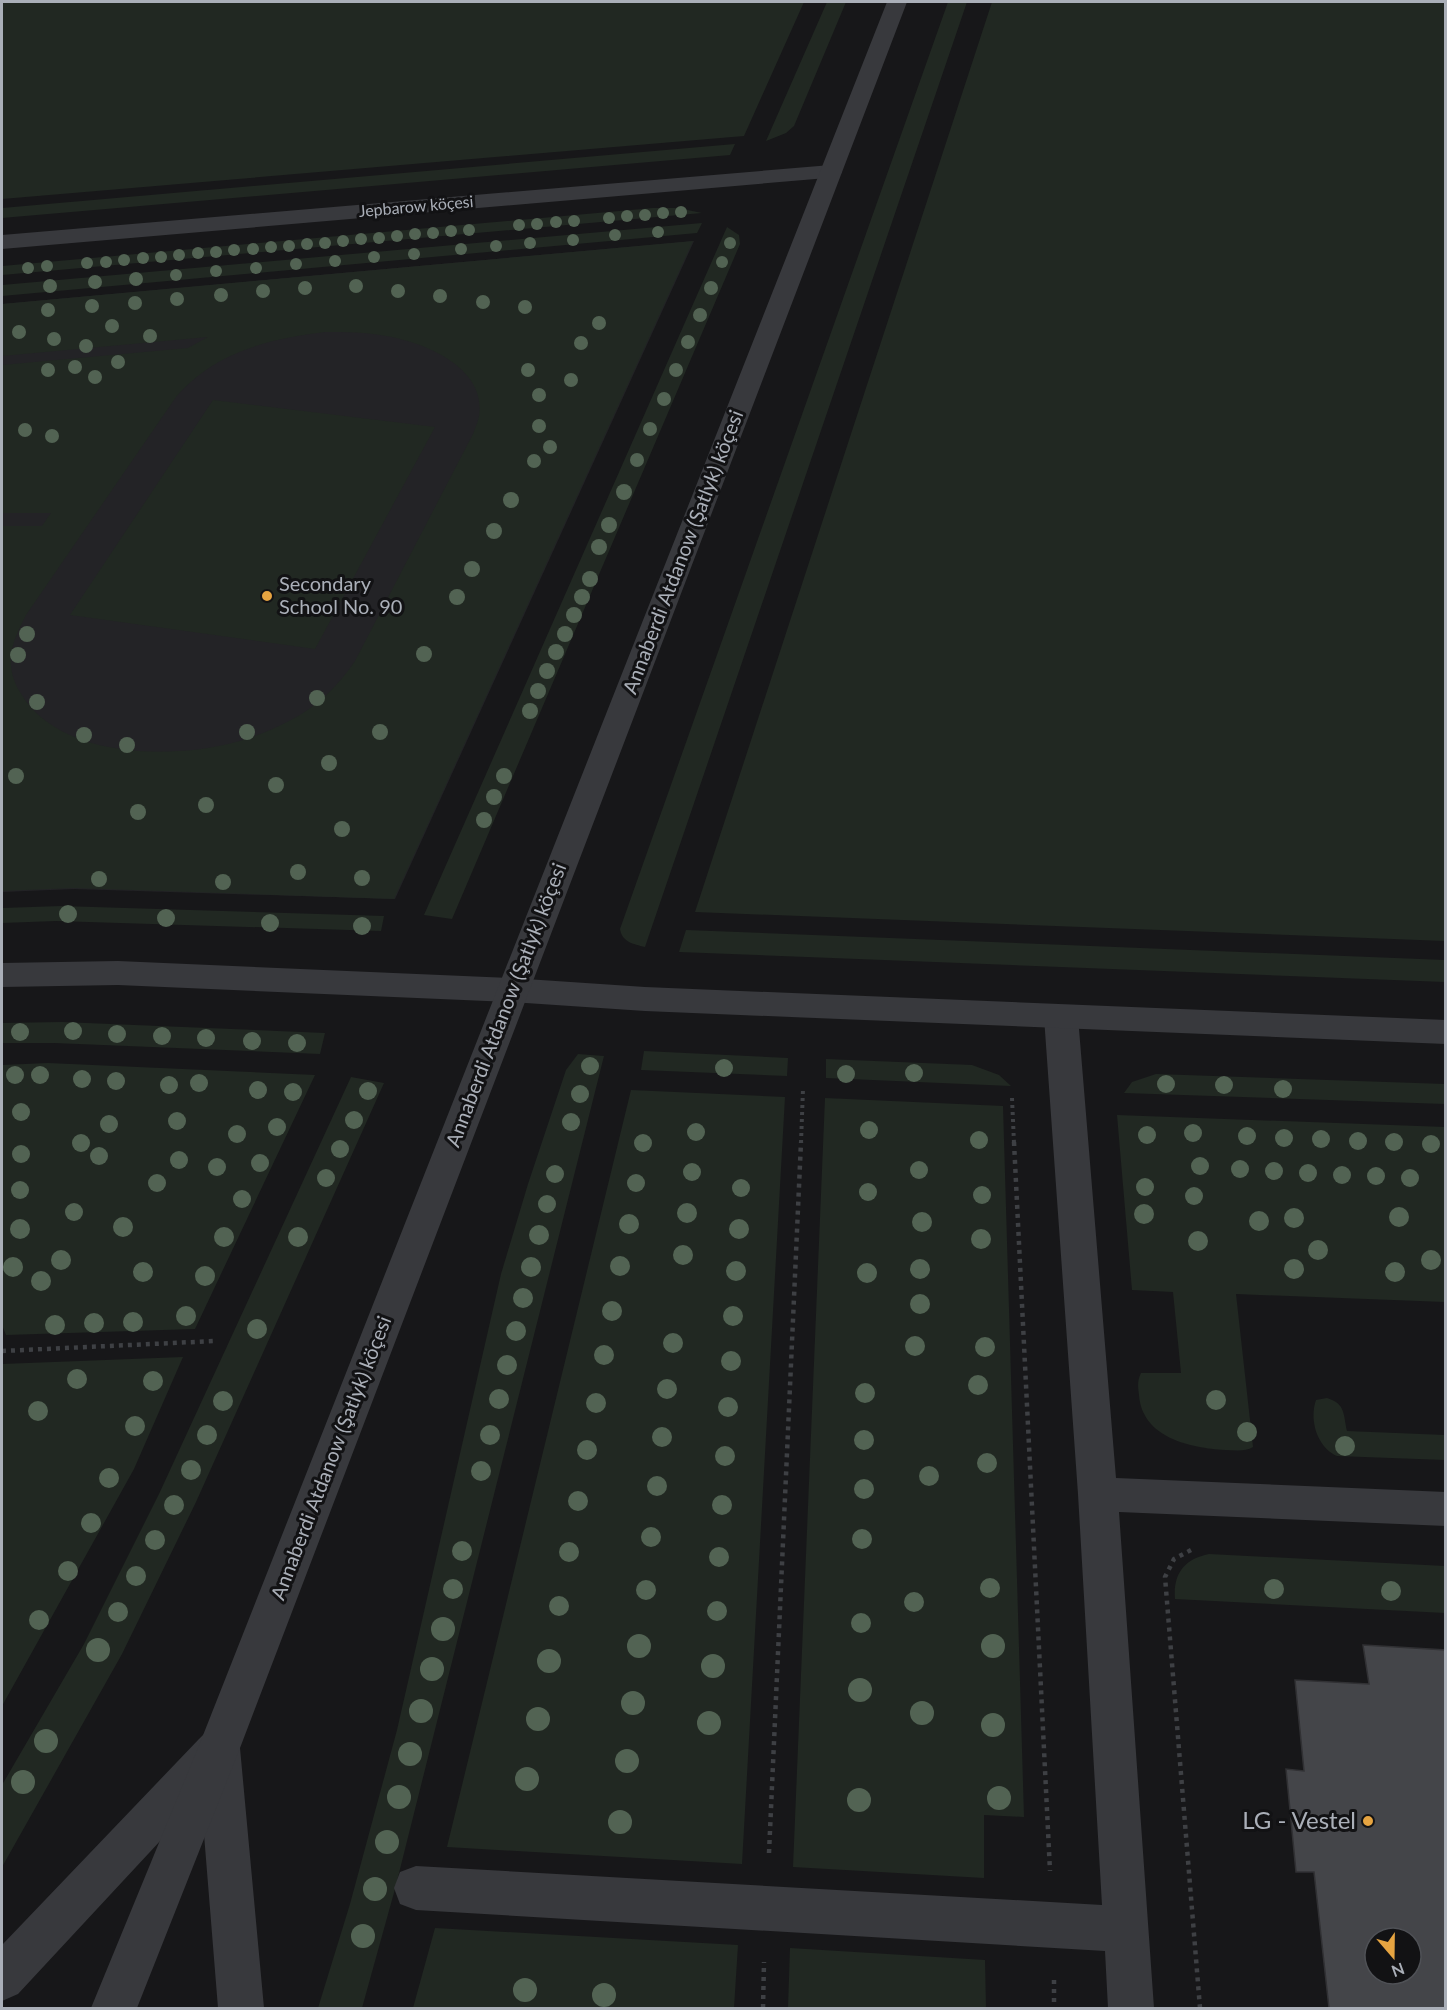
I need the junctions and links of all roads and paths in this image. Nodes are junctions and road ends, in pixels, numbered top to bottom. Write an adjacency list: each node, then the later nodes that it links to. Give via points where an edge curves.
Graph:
1 (897, 2): 2 (street, Annaberdi Atdanow (Şatlyk) köçesi)
2 (831, 172): 3 (street, Jepbarow köçesi); 5 (street, Annaberdi Atdanow (Şatlyk) köçesi)
3 (2, 242)
4 (2, 975): 5 (street, via 118,973)
5 (512, 990): 6 (street); 15 (street, Annaberdi Atdanow (Şatlyk) köçesi)
6 (1061, 1017): 7 (street); 12 (street)
7 (1446, 1032)
8 (803, 1089): 17 (path)
9 (1012, 1098): 18 (path)
10 (216, 1341): 11 (path)
11 (2, 1351)
12 (1098, 1494): 13 (street); 19 (street)
13 (1446, 1509)
14 (1187, 1551): 24 (path, via 1167,1566 1165,1577)
15 (219, 1748): 20 (street); 21 (street, Annaberdi Atdanow (Şatlyk) köçesi); 22 (street)
16 (416, 1888): 17 (street)
17 (766, 1909): 18 (street)
18 (1053, 1926): 19 (street)
19 (1127, 1929): 23 (street)
20 (2, 1978)
21 (114, 2008)
22 (241, 2008)
23 (1131, 2008)
24 (1200, 2008)

